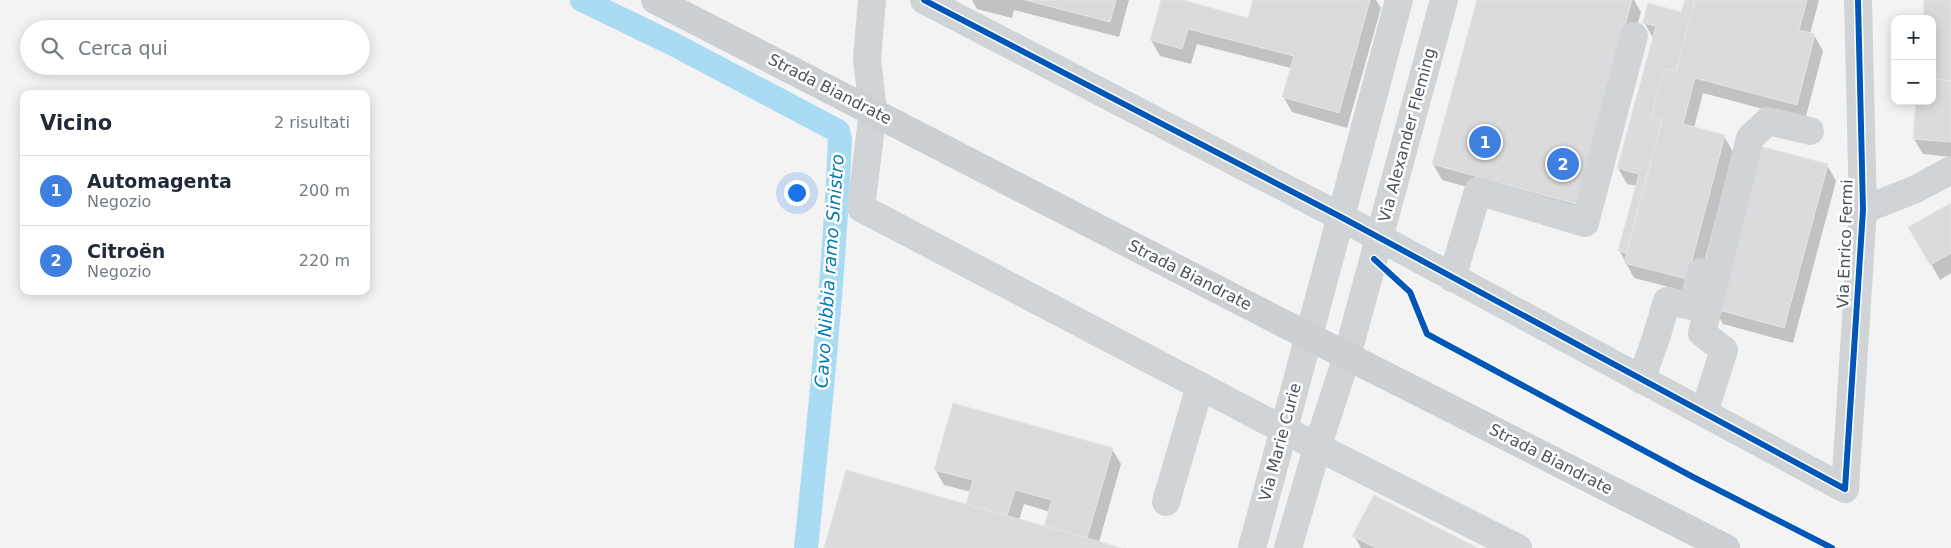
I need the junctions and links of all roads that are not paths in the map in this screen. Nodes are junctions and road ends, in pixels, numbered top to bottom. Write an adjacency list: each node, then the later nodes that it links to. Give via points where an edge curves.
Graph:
1 (655, 0): 8 (main road, Strada Biandrate)
2 (872, 0): 8 (street, via 867,59)
3 (924, 0): 13 (street)
4 (1399, 0): 13 (street)
5 (1444, 0): 14 (street, Via Alexander Fleming)
6 (1858, 0): 12 (street, Via Enrico Fermi)
7 (1634, 36): 15 (street, via 1585,223 1478,191)
8 (873, 111): 16 (main road, Strada Biandrate); 19 (street, via 860,208)
9 (1739, 125): 18 (street, via 1692,306 1667,301)
10 (1810, 131): 20 (street, via 1768,121 1750,138 1702,333 1724,350)
11 (1951, 170): 12 (street, via 1916,189)
12 (1863, 210): 20 (street, Via Enrico Fermi, via 1845,489)
13 (1341, 217): 14 (street); 16 (street)
14 (1380, 239): 15 (street); 17 (street, Via Alexander Fleming)
15 (1452, 278): 18 (street)
16 (1309, 336): 17 (main road, Strada Biandrate); 21 (street, Via Marie Curie)
17 (1347, 356): 22 (street); 27 (main road, Strada Biandrate)
18 (1641, 380): 20 (street)
19 (1200, 386): 21 (street); 23 (street)
20 (1704, 413)
21 (1284, 430): 22 (street); 24 (street, Via Marie Curie)
22 (1318, 446): 25 (street); 26 (street)
23 (1166, 502)
24 (1252, 548)
25 (1288, 548)
26 (1518, 548)
27 (1726, 548)

